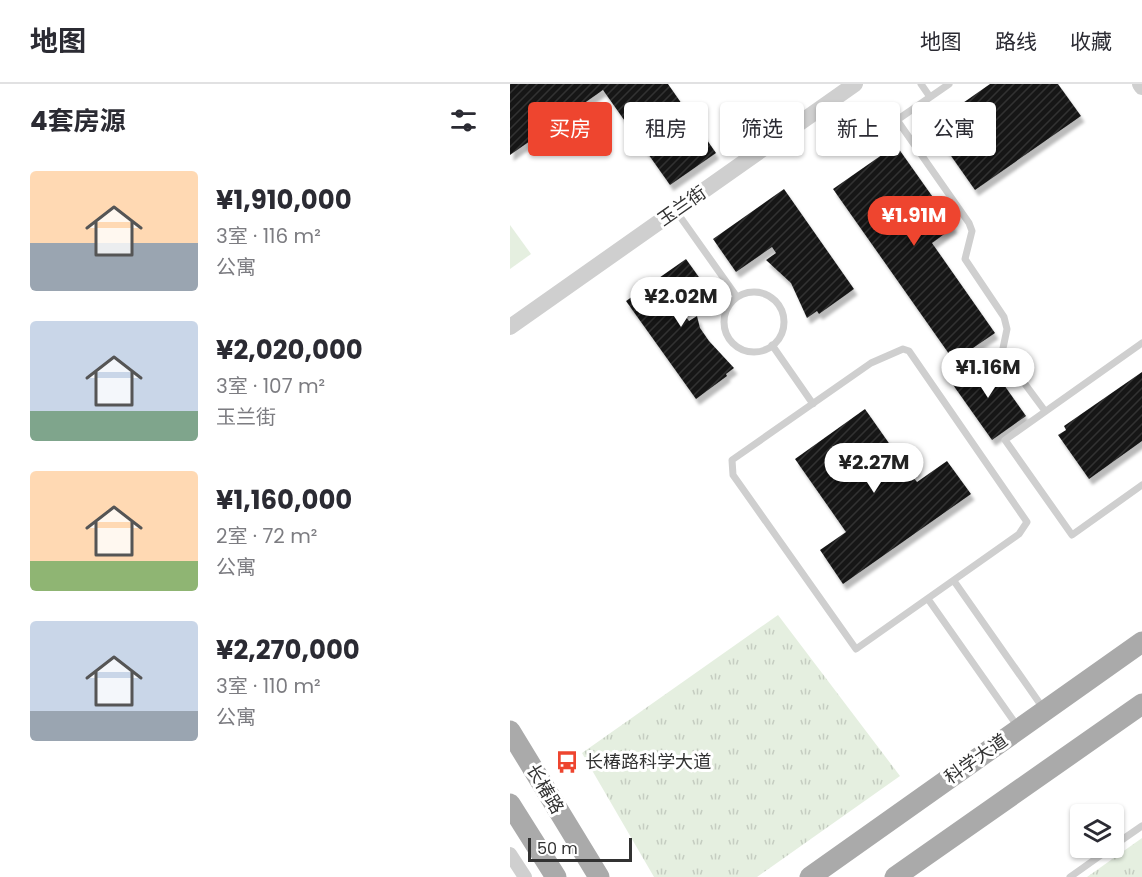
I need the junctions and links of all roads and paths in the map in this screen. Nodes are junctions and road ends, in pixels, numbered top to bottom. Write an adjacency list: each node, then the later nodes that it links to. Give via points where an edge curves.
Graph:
1 (855, 84): 5 (street, 玉兰街)
2 (921, 84): 4 (lane)
3 (949, 84): 4 (lane)
4 (930, 97): 11 (lane, via 897,120 969,224 972,231 965,259 1004,316 1007,329 1002,353)
5 (676, 210): 6 (lane); 7 (street, 玉兰街)
6 (737, 297): 9 (lane, via 746,292 762,292 780,306 783,330); 9 (lane, via 725,314 728,336 745,350 760,351)
7 (510, 327)
8 (1142, 343): 11 (lane)
9 (772, 345): 10 (lane)
10 (813, 404): 13 (lane, via 871,363 898,351 909,351 1027,522 1019,534); 14 (lane, via 732,460 733,474 856,650)
11 (1045, 411): 12 (lane, via 1005,440 1071,535)
12 (1142, 485)
13 (954, 581): 14 (lane); 17 (lane)
14 (928, 599): 18 (lane)
15 (1142, 642): 17 (main road, 科学大道)
16 (1142, 704): 31 (main road)
17 (1045, 711): 18 (main road, 科学大道)
18 (1019, 729): 30 (main road, 科学大道)
19 (510, 731): 23 (main road, 长椿路)
20 (510, 804): 26 (main road, 长椿路)
21 (1142, 826): 22 (lane)
22 (1124, 839)
23 (582, 849): 28 (main road, 长椿路); 29 (main road)
24 (510, 854): 27 (street)
25 (1097, 858): 32 (lane)
26 (551, 871)
27 (525, 877)
28 (599, 877)
29 (613, 877)
30 (810, 877)
31 (895, 877)
32 (1070, 877)

